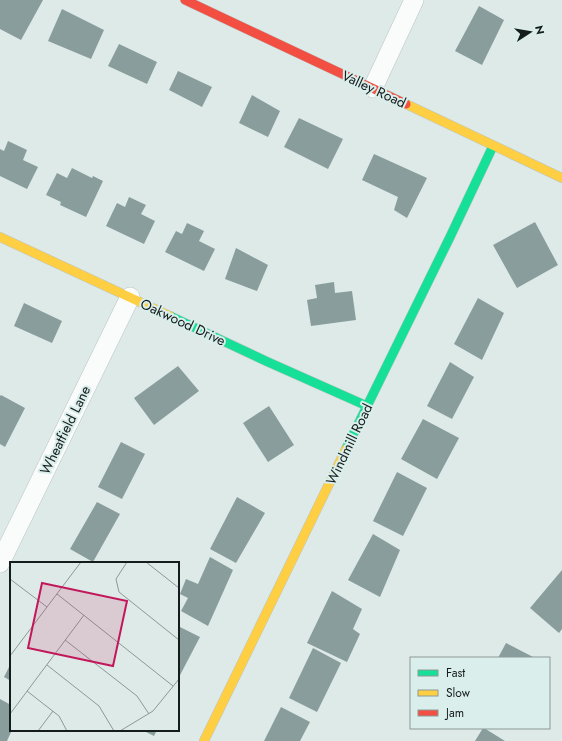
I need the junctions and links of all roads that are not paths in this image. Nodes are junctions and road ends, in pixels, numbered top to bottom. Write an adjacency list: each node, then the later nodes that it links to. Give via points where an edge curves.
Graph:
1 (185, 0): 3 (street, Valley Road)
2 (414, 0): 3 (street)
3 (373, 88): 4 (street, Valley Road)
4 (493, 146): 5 (street, Valley Road); 8 (street, Windmill Road)
5 (562, 178)
6 (0, 237): 7 (street, Oakwood Drive)
7 (130, 297): 8 (street, Oakwood Drive); 9 (street, Wheatfield Lane)
8 (367, 406): 10 (street, Windmill Road)
9 (0, 563)
10 (204, 741)

